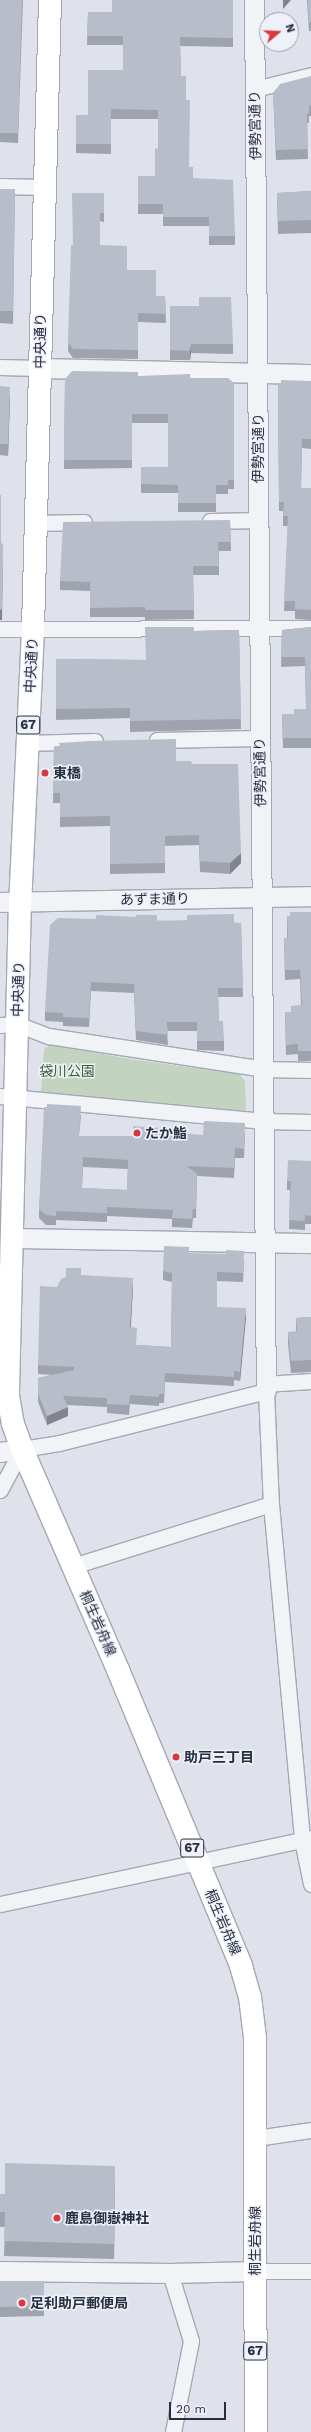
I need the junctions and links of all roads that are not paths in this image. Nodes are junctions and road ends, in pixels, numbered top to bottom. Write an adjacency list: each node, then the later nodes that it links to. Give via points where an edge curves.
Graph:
1 (50, 0): 6 (main road, 中央通り / 67)
2 (254, 0): 4 (street, 伊勢宮通り)
3 (311, 75): 4 (street)
4 (255, 89): 9 (street, 伊勢宮通り)
5 (0, 186): 6 (street)
6 (44, 187): 8 (main road, 中央通り / 67)
7 (0, 367): 8 (street)
8 (40, 368): 9 (street); 14 (main road, 中央通り / 67)
9 (258, 372): 10 (street); 11 (street, 伊勢宮通り)
10 (311, 374)
11 (258, 520): 12 (street); 17 (street, 伊勢宮通り)
12 (194, 521)
13 (99, 522): 14 (street)
14 (35, 523): 18 (main road, 中央通り / 67)
15 (311, 628): 17 (street)
16 (0, 629): 18 (street)
17 (258, 629): 18 (street); 19 (street, 伊勢宮通り)
18 (33, 630): 22 (main road, 中央通り / 67)
19 (259, 738): 20 (street); 24 (street, 伊勢宮通り)
20 (139, 740)
21 (107, 741): 22 (street)
22 (28, 743): 25 (main road, 中央通り / 67)
23 (311, 896): 24 (street, あずま通り)
24 (262, 897): 25 (street, あずま通り); 27 (street, 伊勢宮通り)
25 (10, 901): 26 (main road, 中央通り / 67)
26 (9, 1024): 27 (street, via 49,1036); 29 (main road, 中央通り / 67)
27 (264, 1069): 28 (street); 30 (street, 伊勢宮通り)
28 (311, 1070)
29 (7, 1096): 30 (street); 32 (main road, 中央通り / 67)
30 (264, 1121): 31 (street); 33 (street, 伊勢宮通り)
31 (311, 1122)
32 (5, 1238): 33 (street); 37 (main road, 中央通り / 67, via 8,1396 13,1424)
33 (264, 1243): 34 (street); 36 (street, 伊勢宮通り)
34 (311, 1243)
35 (311, 1381): 36 (street)
36 (266, 1388): 37 (street, via 59,1443); 40 (street)
37 (22, 1448): 38 (street); 39 (street); 41 (main road, 桐生岩舟線 / 67)
38 (0, 1452)
39 (0, 1490)
40 (271, 1504): 41 (street); 42 (street)
41 (73, 1566): 43 (main road, 桐生岩舟線 / 67)
42 (306, 1839): 43 (street); 44 (street)
43 (198, 1863): 45 (street); 47 (main road, 桐生岩舟線 / 67, via 241,1966 250,1997 255,2038)
44 (311, 1884)
45 (0, 1904)
46 (311, 2130): 47 (street)
47 (256, 2138): 49 (main road, 桐生岩舟線 / 67)
48 (0, 2271): 51 (street)
49 (255, 2271): 50 (street); 51 (street); 53 (main road, 桐生岩舟線 / 67)
50 (311, 2271)
51 (170, 2273): 52 (street, via 191,2341)
52 (173, 2432)
53 (256, 2432)

